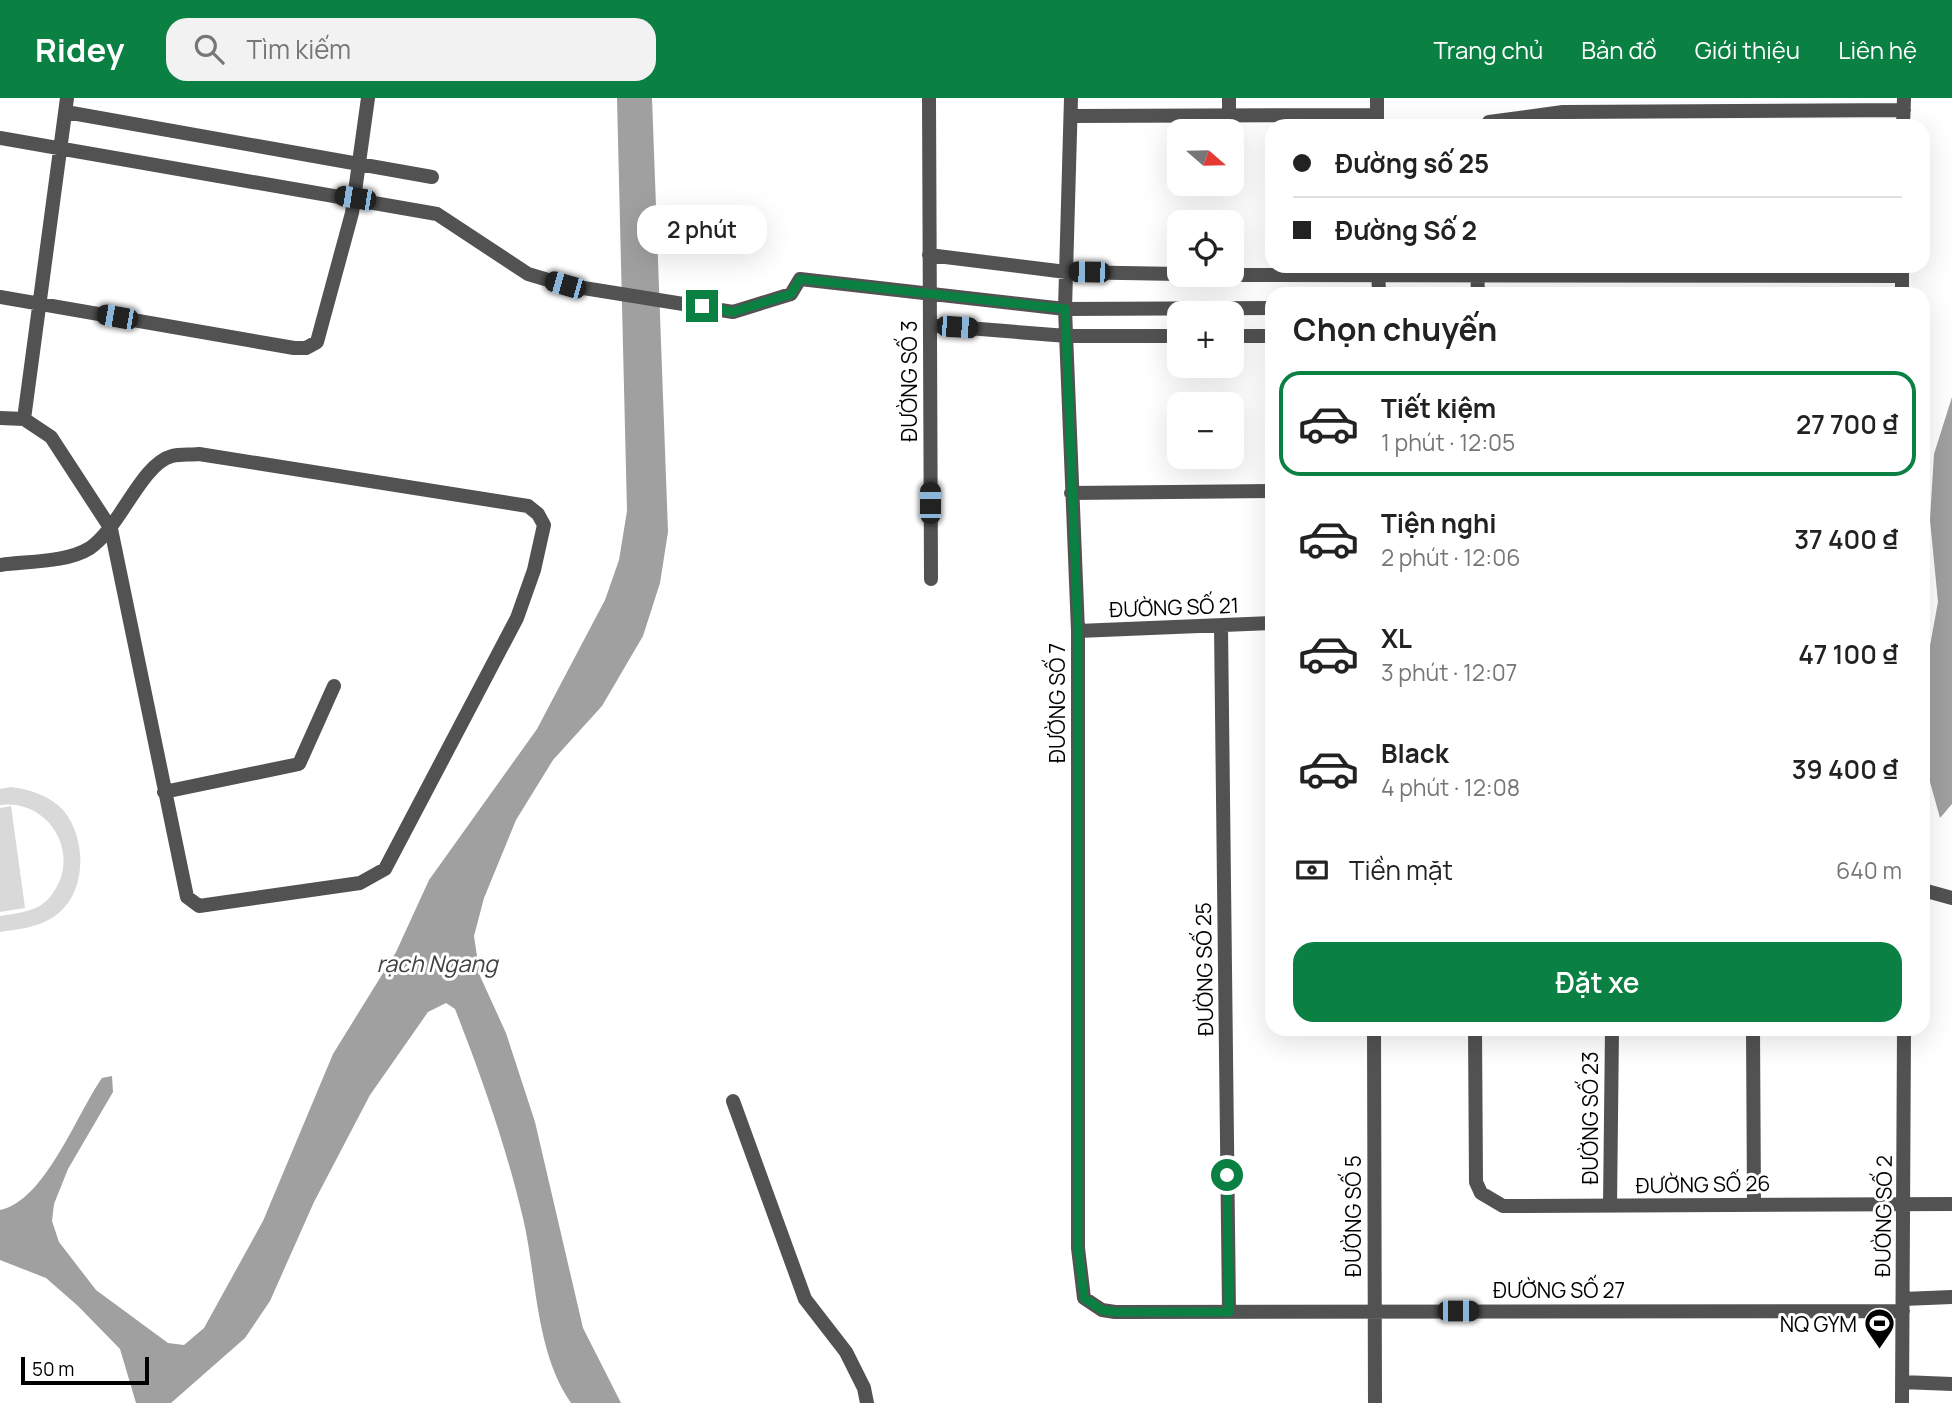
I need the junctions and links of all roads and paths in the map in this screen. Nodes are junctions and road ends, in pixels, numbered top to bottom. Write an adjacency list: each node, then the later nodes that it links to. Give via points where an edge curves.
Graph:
1 (368, 98): 15 (street)
2 (929, 98): 18 (street, ĐƯỜNG SỐ 3)
3 (1071, 98): 8 (street, ĐƯỜNG SỐ 7)
4 (1229, 98): 9 (street)
5 (1377, 98): 11 (street)
6 (1904, 104): 12 (street, via 1563,112)
7 (66, 105): 14 (street); 15 (street)
8 (1071, 116): 9 (street); 19 (street, ĐƯỜNG SỐ 7)
9 (1229, 116): 10 (street)
10 (1318, 119)
11 (1377, 119)
12 (1511, 119)
13 (0, 138): 14 (street)
14 (62, 149): 17 (street); 27 (street)
15 (361, 164): 16 (street); 17 (street)
16 (432, 177)
17 (355, 198): 25 (street, via 437,214 528,274 565,285 733,312 791,294 800,279); 27 (street, via 317,342 306,348)
18 (929, 255): 19 (street); 25 (street, ĐƯỜNG SỐ 3)
19 (1066, 272): 23 (street); 29 (street, ĐƯỜNG SỐ 7)
20 (1329, 273): 24 (street)
21 (1382, 273): 22 (street, via 1397,277)
22 (1467, 273)
23 (1167, 274)
24 (1244, 275)
25 (930, 291): 29 (street); 30 (street, ĐƯỜNG SỐ 3)
26 (0, 297): 27 (street)
27 (41, 304): 36 (street)
28 (1265, 308): 29 (street)
29 (1065, 309): 31 (street, ĐƯỜNG SỐ 7)
30 (930, 325): 31 (street); 41 (street, ĐƯỜNG SỐ 3)
31 (1067, 335): 32 (street); 38 (street, ĐƯỜNG SỐ 7)
32 (1167, 336)
33 (1244, 336): 34 (street)
34 (1265, 336)
35 (0, 418): 36 (street)
36 (24, 419): 39 (street, via 51,437)
37 (1265, 491): 38 (street)
38 (1071, 493): 44 (street, ĐƯỜNG SỐ 7)
39 (111, 529): 40 (street, via 91,547 72,555); 46 (street); 46 (street, via 152,470 169,457 199,454 528,506 544,525 517,618 385,869 374,878 194,904 187,897)
40 (0, 565)
41 (930, 579)
42 (1265, 623): 43 (street, ĐƯỜNG SỐ 21)
43 (1221, 626): 44 (street, ĐƯỜNG SỐ 21); 63 (street, ĐƯỜNG SỐ 25)
44 (1078, 631): 60 (street, ĐƯỜNG SỐ 7, via 1078,1248 1082,1291)
45 (334, 686): 46 (street, via 299,764)
46 (164, 792)
47 (1930, 892): 48 (street)
48 (1952, 898)
49 (1374, 1036): 62 (street, ĐƯỜNG SỐ 5)
50 (1475, 1036): 58 (street, ĐƯỜNG SỐ 26, via 1476,1182 1481,1193 1503,1206)
51 (1612, 1036): 58 (street, ĐƯỜNG SỐ 23)
52 (1753, 1036): 56 (street)
53 (1904, 1036): 57 (street, ĐƯỜNG SỐ 2)
54 (733, 1101): 66 (street, via 805,1299 846,1352)
55 (1952, 1204): 57 (street, ĐƯỜNG SỐ 26)
56 (1754, 1205): 57 (street, ĐƯỜNG SỐ 26); 58 (street, ĐƯỜNG SỐ 26)
57 (1904, 1205): 61 (street, ĐƯỜNG SỐ 2)
58 (1610, 1206)
59 (1952, 1297): 61 (street, ĐƯỜNG SỐ 27)
60 (1091, 1304): 63 (street, ĐƯỜNG SỐ 27, via 1115,1312)
61 (1903, 1305): 62 (street, ĐƯỜNG SỐ 27); 64 (street, ĐƯỜNG SỐ 2)
62 (1375, 1311): 63 (street, ĐƯỜNG SỐ 27); 67 (street, ĐƯỜNG SỐ 5)
63 (1229, 1312)
64 (1902, 1382): 65 (street); 68 (street, ĐƯỜNG SỐ 2)
65 (1952, 1384)
66 (867, 1403)
67 (1375, 1403)
68 (1902, 1403)

